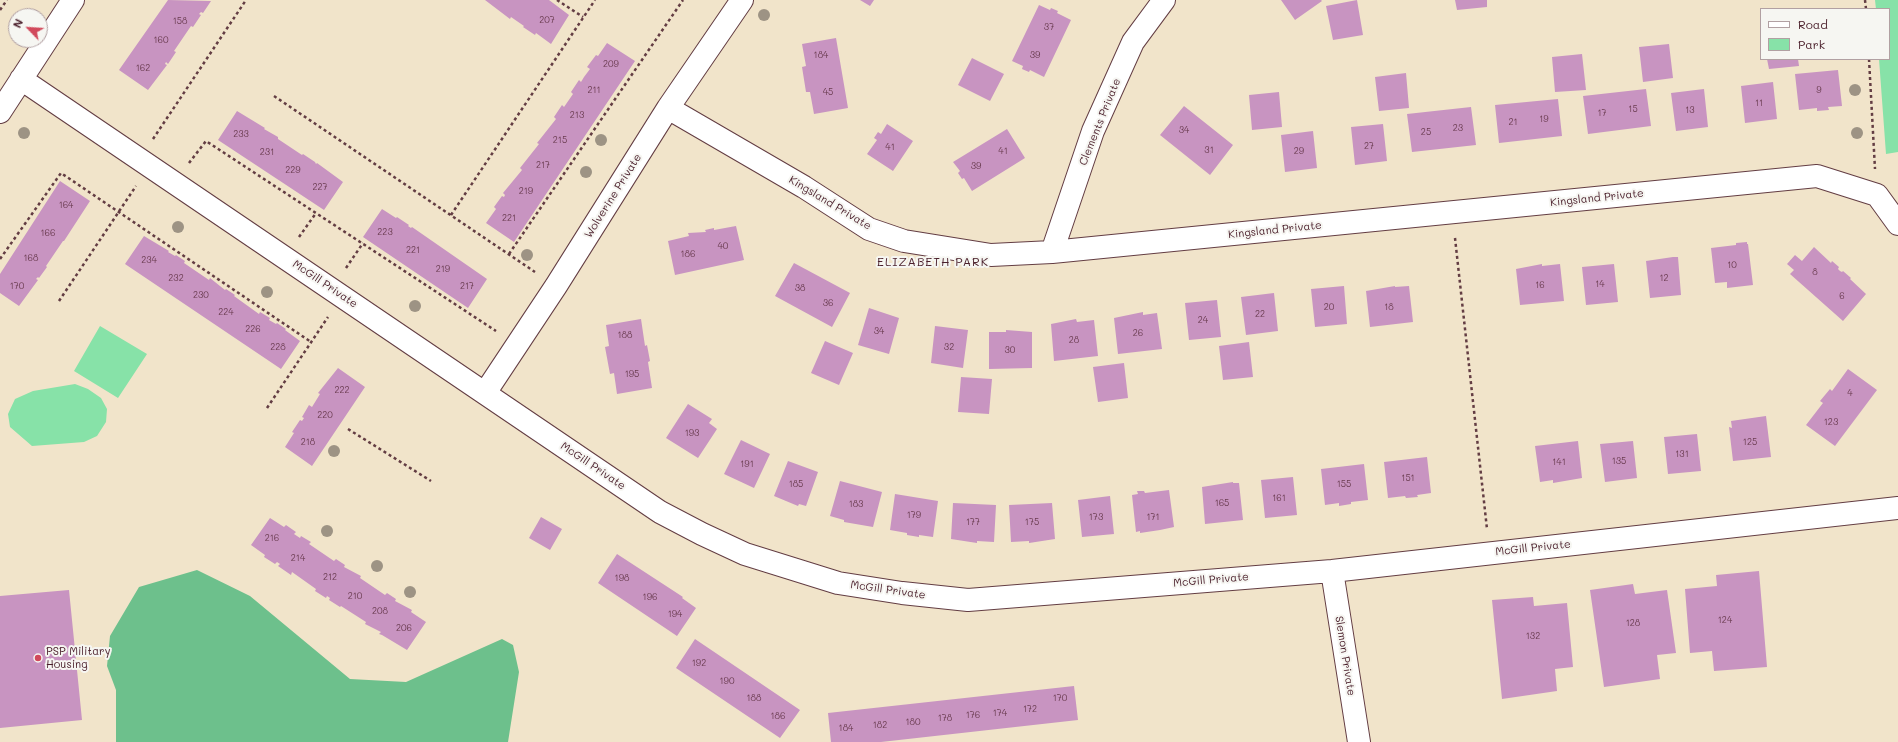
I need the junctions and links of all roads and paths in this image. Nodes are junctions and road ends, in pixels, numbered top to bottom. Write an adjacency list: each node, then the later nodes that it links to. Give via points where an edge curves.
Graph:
1 (7, 0): 9 (path)
2 (73, 0): 12 (street)
3 (246, 0): 16 (path)
4 (557, 0): 10 (path)
5 (595, 0): 10 (path)
6 (683, 0): 26 (path)
7 (742, 0): 14 (street, Wolverine Private)
8 (1164, 0): 25 (street, Clements Private, via 1133,42 1096,124)
9 (0, 10)
10 (583, 17): 22 (path)
11 (1869, 60): 18 (path)
12 (20, 79): 15 (street); 16 (street, McGill Private)
13 (274, 96): 22 (path)
14 (668, 108): 25 (street, Kingsland Private, via 804,187 869,229 904,241 990,255); 29 (street, Wolverine Private)
15 (0, 112)
16 (145, 163): 17 (street, McGill Private); 19 (path)
17 (175, 183): 21 (path, via 206,141); 27 (street, McGill Private)
18 (1877, 195): 20 (street, Kingsland Private, via 1817,176); 23 (street)
19 (118, 211): 28 (path, via 61,173); 31 (path); 32 (path)
20 (1453, 212): 25 (street, Kingsland Private); 39 (path)
21 (316, 213): 24 (path); 27 (path)
22 (451, 215): 26 (path)
23 (1898, 224)
24 (362, 243): 30 (path); 33 (path)
25 (1052, 252)
26 (509, 254): 29 (path)
27 (284, 257): 30 (street, McGill Private)
28 (0, 259)
29 (556, 286): 33 (street, Wolverine Private)
30 (337, 292): 32 (path); 34 (street, McGill Private)
31 (59, 301)
32 (312, 342): 35 (path)
33 (517, 345): 34 (street, Wolverine Private)
34 (485, 392): 40 (street, McGill Private, via 660,512 695,531 745,554 838,583 968,600)
35 (267, 408)
36 (348, 429): 37 (path)
37 (431, 481)
38 (1898, 508): 39 (street, McGill Private)
39 (1490, 553): 40 (street, McGill Private)
40 (1332, 571): 41 (street, Slemon Private)
41 (1359, 742)

